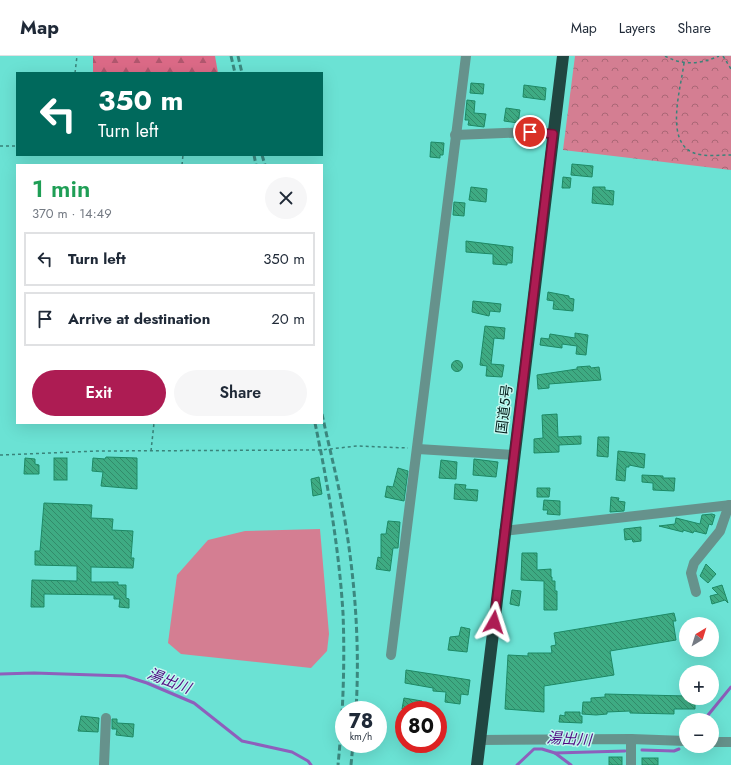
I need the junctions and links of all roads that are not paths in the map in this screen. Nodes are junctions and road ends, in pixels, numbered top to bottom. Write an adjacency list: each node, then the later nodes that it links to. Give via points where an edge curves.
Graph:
1 (466, 56): 4 (street)
2 (563, 56): 3 (highway, 国道5号)
3 (553, 134): 4 (street, via 530,132); 6 (highway, 国道5号)
4 (455, 135): 5 (street)
5 (418, 448): 6 (street); 10 (street)
6 (514, 455): 8 (highway, 国道5号)
7 (730, 505): 8 (street); 9 (street, via 720,531 694,563 691,573)
8 (504, 531): 13 (highway, 国道5号)
9 (696, 592)
10 (391, 655)
11 (106, 718): 17 (street)
12 (631, 739): 13 (street); 14 (street); 19 (street)
13 (480, 740): 18 (highway, 国道5号)
14 (679, 741)
15 (719, 742): 16 (street)
16 (731, 742)
17 (104, 765)
18 (477, 765)
19 (631, 765)

